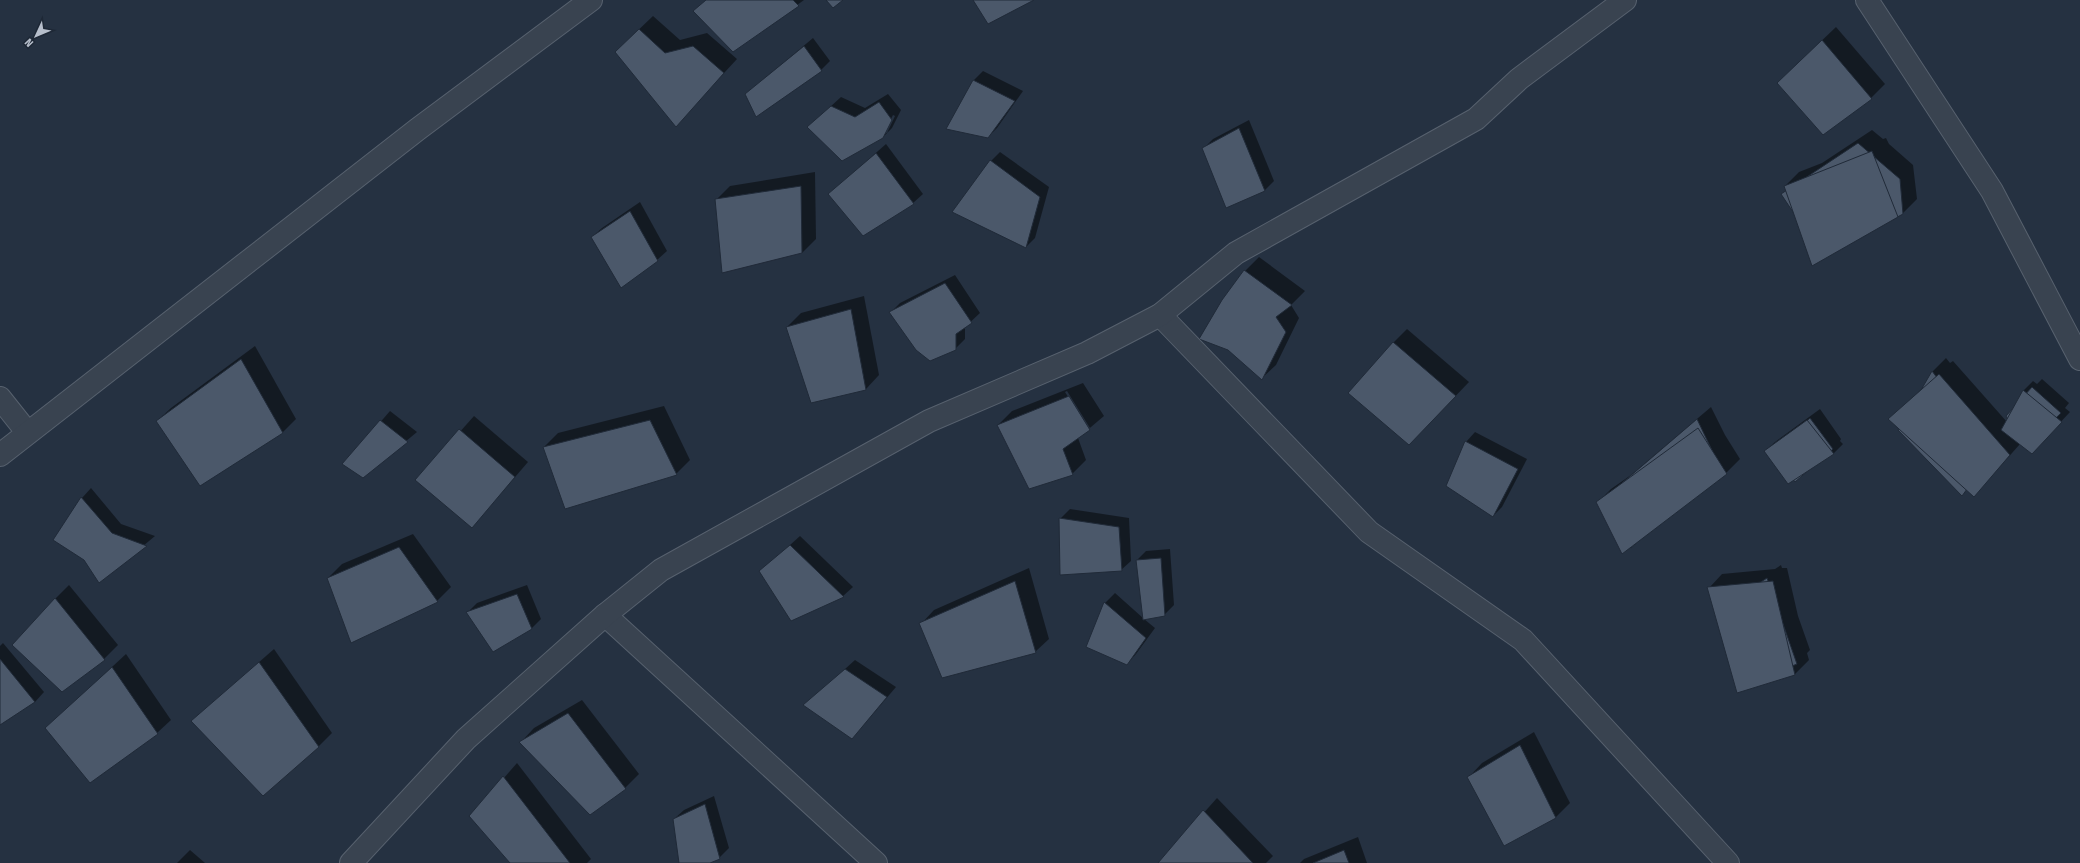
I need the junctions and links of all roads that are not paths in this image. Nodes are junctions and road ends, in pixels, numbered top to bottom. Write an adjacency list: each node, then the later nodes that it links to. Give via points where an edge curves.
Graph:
1 (591, 0): 7 (street, via 418,129)
2 (1625, 0): 4 (street, via 1519,80 1476,119 1236,253)
3 (1867, 0): 5 (street, via 1992,191)
4 (1160, 315): 9 (street, via 1087,353 929,421 661,570); 12 (street, via 1369,532 1523,640)
5 (2080, 360)
6 (0, 398): 7 (street)
7 (27, 432): 8 (street)
8 (0, 455)
9 (605, 615): 10 (street, via 466,739); 11 (street)
10 (351, 863)
11 (876, 863)
12 (1728, 863)

